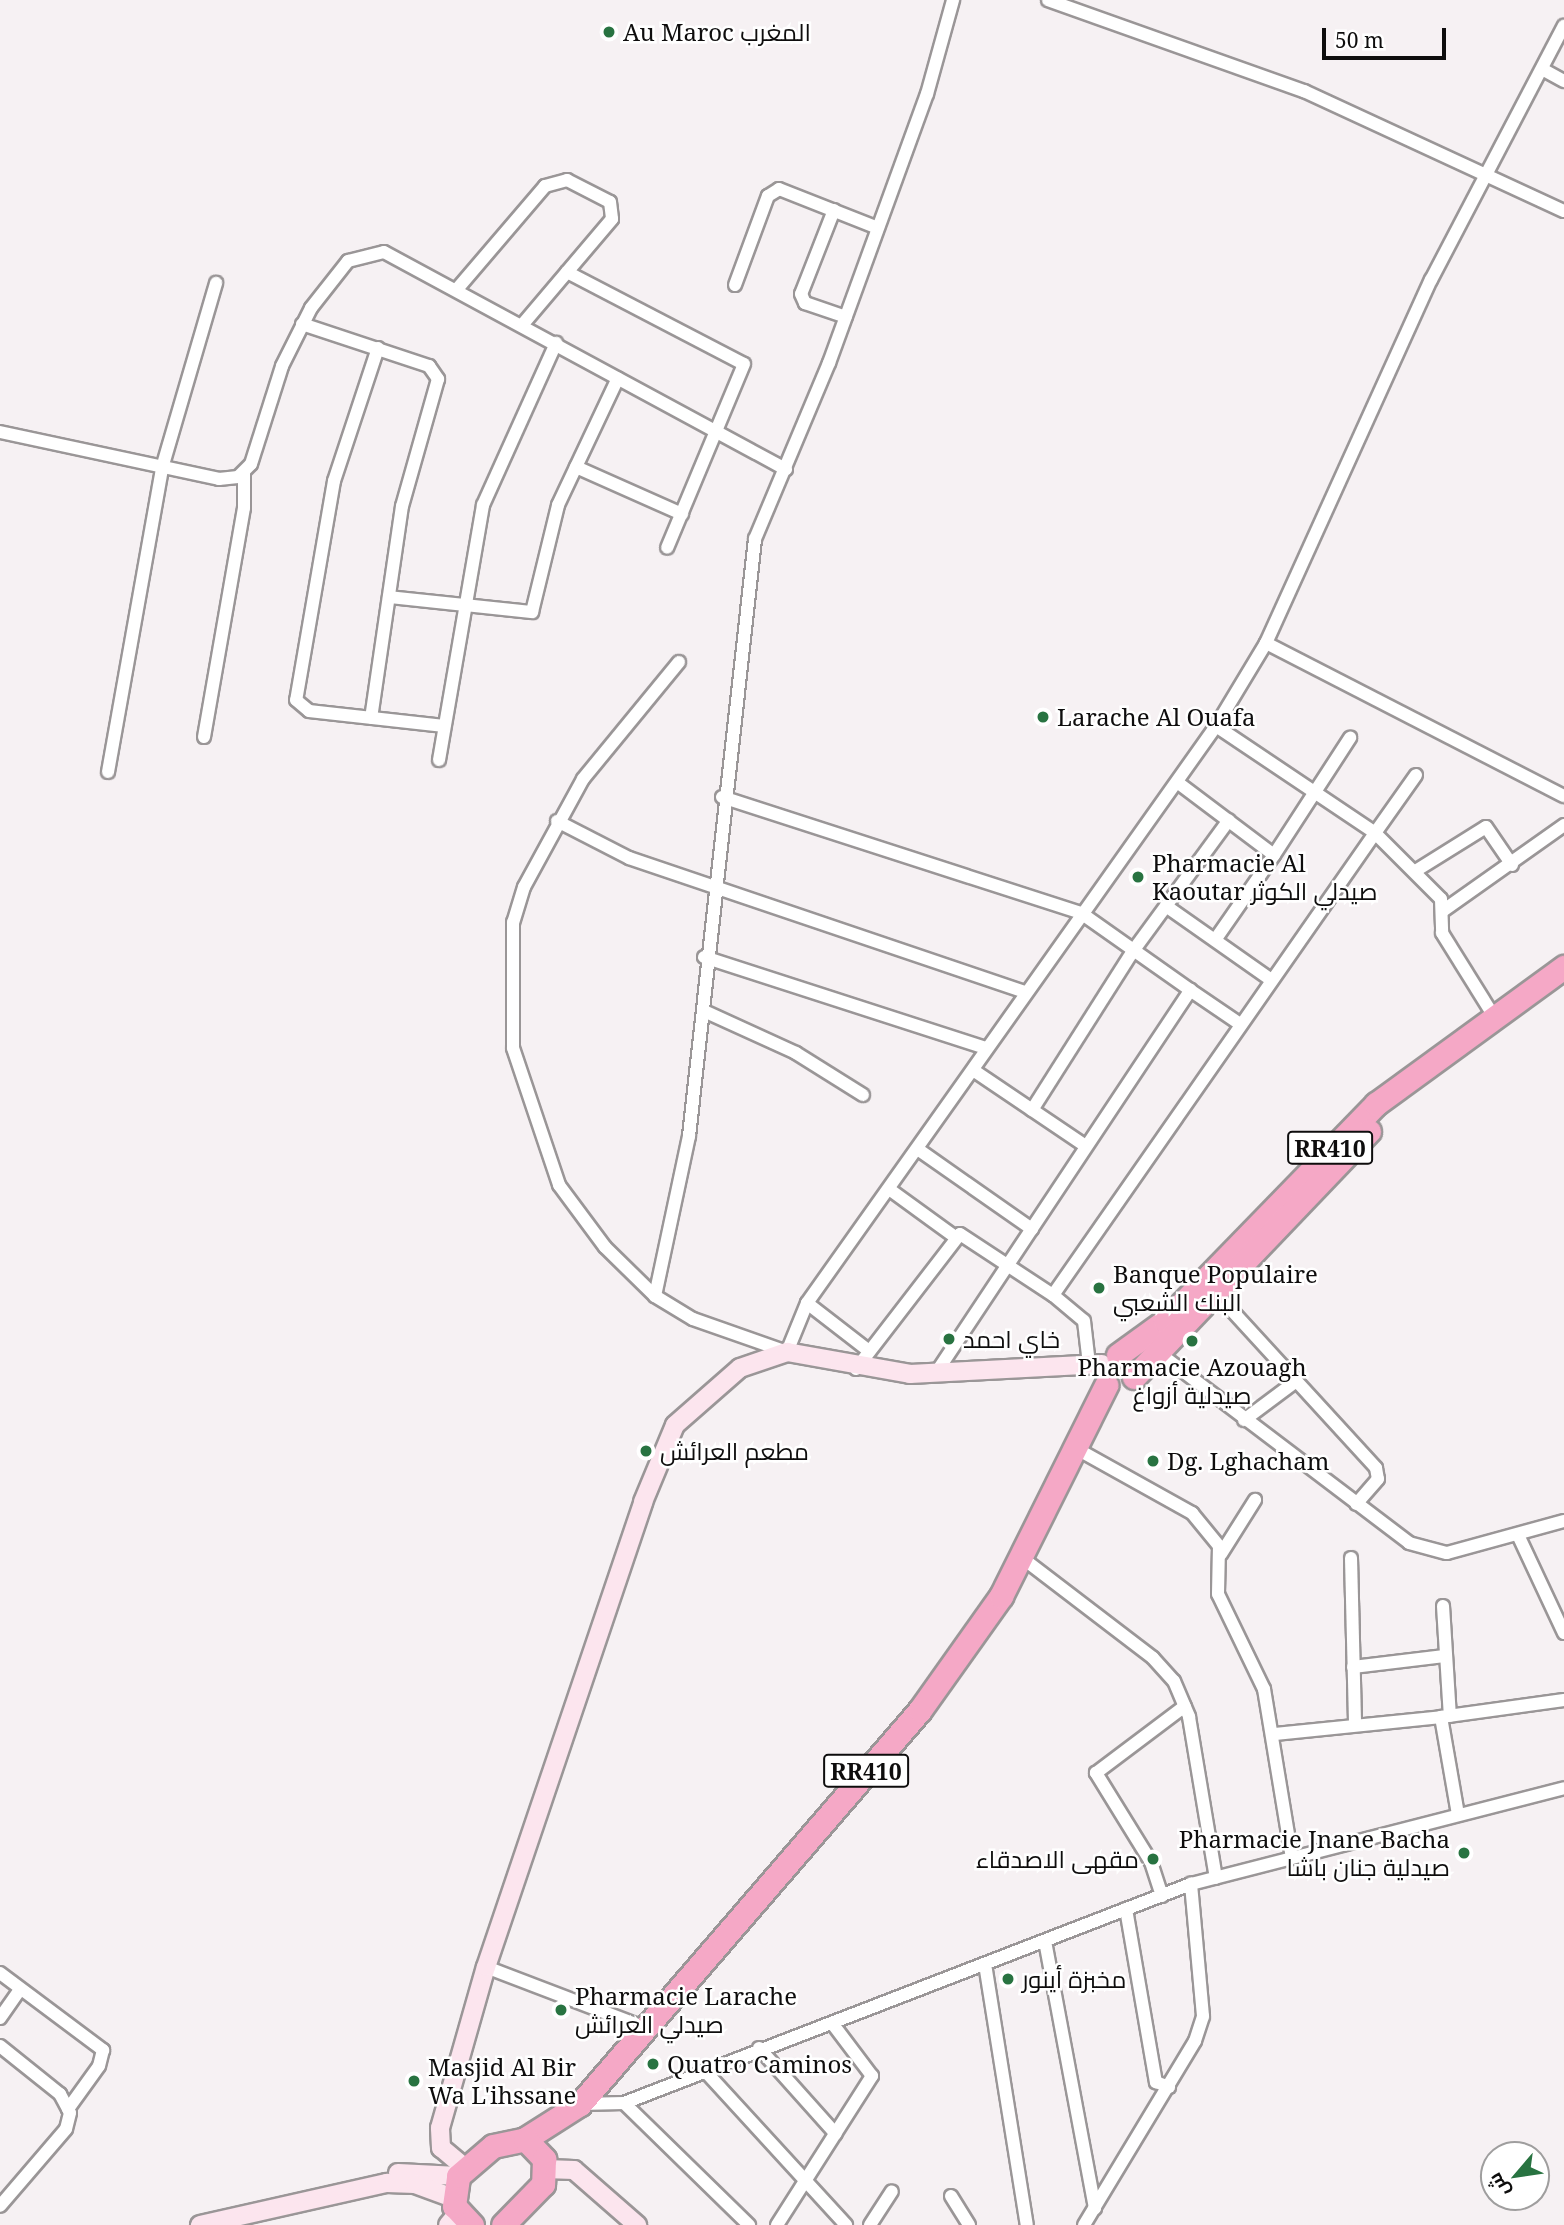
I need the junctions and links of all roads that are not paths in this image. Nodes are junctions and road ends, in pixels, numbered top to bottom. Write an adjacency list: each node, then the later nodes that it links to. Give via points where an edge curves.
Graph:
1 (953, 0): 9 (street)
2 (1048, 0): 6 (street, via 1304,91)
3 (1564, 26): 4 (street)
4 (1542, 69): 5 (street); 6 (street)
5 (1564, 81)
6 (1488, 176): 8 (street); 30 (street, via 1432,280)
7 (834, 210): 9 (street); 12 (street, via 779,189 768,196); 14 (street, via 801,293 805,303)
8 (1564, 211)
9 (878, 228): 14 (street)
10 (567, 272): 13 (street, via 614,210 606,200 559,180 539,191); 16 (street); 21 (street, via 744,364)
11 (216, 283): 23 (street)
12 (735, 285)
13 (458, 288): 15 (street, via 401,256 365,253 341,267); 16 (street)
14 (846, 317): 24 (street)
15 (302, 324): 18 (street); 25 (street)
16 (523, 324): 17 (street)
17 (556, 343): 19 (street); 29 (street, via 483,505)
18 (378, 348): 28 (street, via 429,366 438,379 402,506); 32 (street, via 334,481 296,695 305,710)
19 (618, 378): 21 (street); 22 (street)
20 (0, 432): 23 (street)
21 (717, 434): 24 (street); 26 (street)
22 (576, 467): 26 (street); 29 (street, via 550,528 535,609 523,615)
23 (162, 468): 25 (street, via 225,480); 38 (street)
24 (786, 469): 43 (street, via 751,554)
25 (244, 473): 35 (street, via 244,508)
26 (682, 514): 27 (street)
27 (667, 548)
28 (389, 597): 29 (street); 32 (street)
29 (463, 607): 33 (street)
30 (1266, 643): 34 (street); 42 (street)
31 (679, 662): 45 (street, via 616,734)
32 (371, 718): 33 (street)
33 (444, 726): 37 (street)
34 (1216, 726): 40 (street); 41 (street)
35 (204, 737)
36 (1350, 738): 41 (street)
37 (439, 760)
38 (108, 772)
39 (1416, 775): 47 (street)
40 (1177, 782): 44 (street); 54 (street)
41 (1313, 792): 47 (street); 48 (street)
42 (1564, 796)
43 (722, 797): 51 (street); 54 (street)
44 (1229, 820): 48 (street); 52 (street)
45 (557, 821): 51 (street, via 629,858); 78 (street, via 513,922 513,1048 559,1185 576,1215)
46 (1564, 825): 49 (street)
47 (1375, 833): 50 (street); 59 (street)
48 (1274, 855): 55 (street)
49 (1513, 865): 50 (street, via 1486,827); 53 (street)
50 (1417, 870): 53 (street)
51 (713, 883): 57 (street); 62 (street)
52 (1166, 906): 55 (street); 56 (street)
53 (1444, 910): 64 (street, via 1442,933)
54 (1081, 913): 56 (street); 62 (street)
55 (1215, 940): 59 (street)
56 (1133, 951): 61 (street); 69 (street)
57 (704, 957): 63 (street); 66 (street)
58 (1564, 967): 64 (highway, RR410)
59 (1270, 979): 65 (street)
60 (1564, 985): 76 (highway, RR410, via 1397,1104)
61 (1189, 989): 65 (street); 70 (street)
62 (1023, 991): 66 (street)
63 (704, 1011): 68 (street, via 796,1053); 78 (street, via 689,1136)
64 (1493, 1015): 83 (highway, RR410, via 1376,1104 1165,1321)
65 (1240, 1024): 77 (street)
66 (986, 1048): 67 (street)
67 (973, 1070): 69 (street); 71 (street)
68 (863, 1095)
69 (1032, 1110): 70 (street)
70 (1084, 1144): 73 (street)
71 (919, 1150): 72 (street); 73 (street)
72 (889, 1189): 74 (street); 79 (street)
73 (1032, 1229): 75 (street)
74 (955, 1237): 75 (street, via 966,1236); 80 (street)
75 (1008, 1266): 77 (street); 85 (street)
76 (1214, 1291): 82 (highway, RR410); 86 (street)
77 (1053, 1294): 83 (street, via 1084,1321)
78 (655, 1296): 81 (street, via 721,1331)
79 (807, 1303): 80 (street); 81 (street)
80 (869, 1351): 84 (street)
81 (787, 1352): 84 (street); 114 (street, via 740,1368 670,1433)
82 (1159, 1353): 83 (highway, RR410, via 1121,1389); 87 (street)
83 (1104, 1367): 85 (street); 88 (highway, RR410)
84 (856, 1368): 85 (street)
85 (936, 1373)
86 (1296, 1382): 87 (street); 90 (street, via 1376,1468 1378,1479)
87 (1244, 1420): 90 (street)
88 (1077, 1449): 93 (street, via 1192,1513); 94 (highway, RR410)
89 (1255, 1500): 93 (street)
90 (1356, 1504): 92 (street, via 1427,1550 1447,1553)
91 (1564, 1521): 92 (street)
92 (1519, 1536): 97 (street)
93 (1221, 1554): 104 (street, via 1218,1594 1264,1689)
94 (1021, 1557): 101 (street, via 1153,1658); 119 (highway, RR410, via 1001,1596 920,1710)
95 (1351, 1558): 99 (street)
96 (1443, 1606): 98 (street)
97 (1564, 1633)
98 (1444, 1656): 99 (street); 102 (street)
99 (1353, 1667): 103 (street)
100 (1564, 1700): 102 (street)
101 (1185, 1706): 108 (street); 110 (street, via 1096,1773 1151,1862)
102 (1445, 1717): 103 (street); 106 (street)
103 (1355, 1722): 104 (street)
104 (1275, 1734): 107 (street)
105 (1564, 1788): 106 (street)
106 (1458, 1814): 107 (street)
107 (1293, 1857): 108 (street)
108 (1216, 1878): 109 (street)
109 (1191, 1884): 110 (street); 123 (street, via 1205,1997 1195,2041)
110 (1162, 1896): 111 (street)
111 (1126, 1909): 112 (street); 123 (street, via 1156,2082)
112 (1045, 1941): 113 (street); 136 (street)
113 (985, 1964): 118 (street); 146 (street)
114 (486, 1967): 119 (street); 130 (street, via 438,2135 441,2148)
115 (0, 1973): 116 (street)
116 (20, 1989): 117 (street); 125 (street, via 103,2050 99,2066)
117 (0, 2018)
118 (832, 2023): 121 (street); 127 (street, via 872,2076)
119 (646, 2028): 126 (highway, RR410)
120 (0, 2046): 125 (street, via 60,2094)
121 (759, 2048): 122 (street); 127 (street)
122 (705, 2071): 124 (street); 131 (street)
123 (1169, 2087): 136 (street)
124 (624, 2103): 126 (street); 141 (street)
125 (68, 2109): 135 (street, via 66,2129)
126 (574, 2110): 128 (highway, RR410); 129 (highway, RR410)
127 (836, 2134): 131 (street)
128 (525, 2139): 129 (highway); 130 (highway, RR410, via 493,2146)
129 (545, 2169): 139 (highway, RR410, via 537,2196); 140 (street, via 574,2170)
130 (461, 2171): 132 (street, via 405,2172); 137 (highway)
131 (805, 2181): 142 (street); 143 (street)
132 (358, 2187): 137 (street, via 415,2184); 138 (street)
133 (892, 2191): 144 (street)
134 (951, 2196): 145 (street)
135 (0, 2206)
136 (1095, 2208): 147 (street)
137 (458, 2215)
138 (200, 2225)
139 (503, 2225)
140 (637, 2225)
141 (749, 2225)
142 (777, 2225)
143 (846, 2225)
144 (870, 2225)
145 (969, 2225)
146 (1027, 2225)
147 (1084, 2225)

